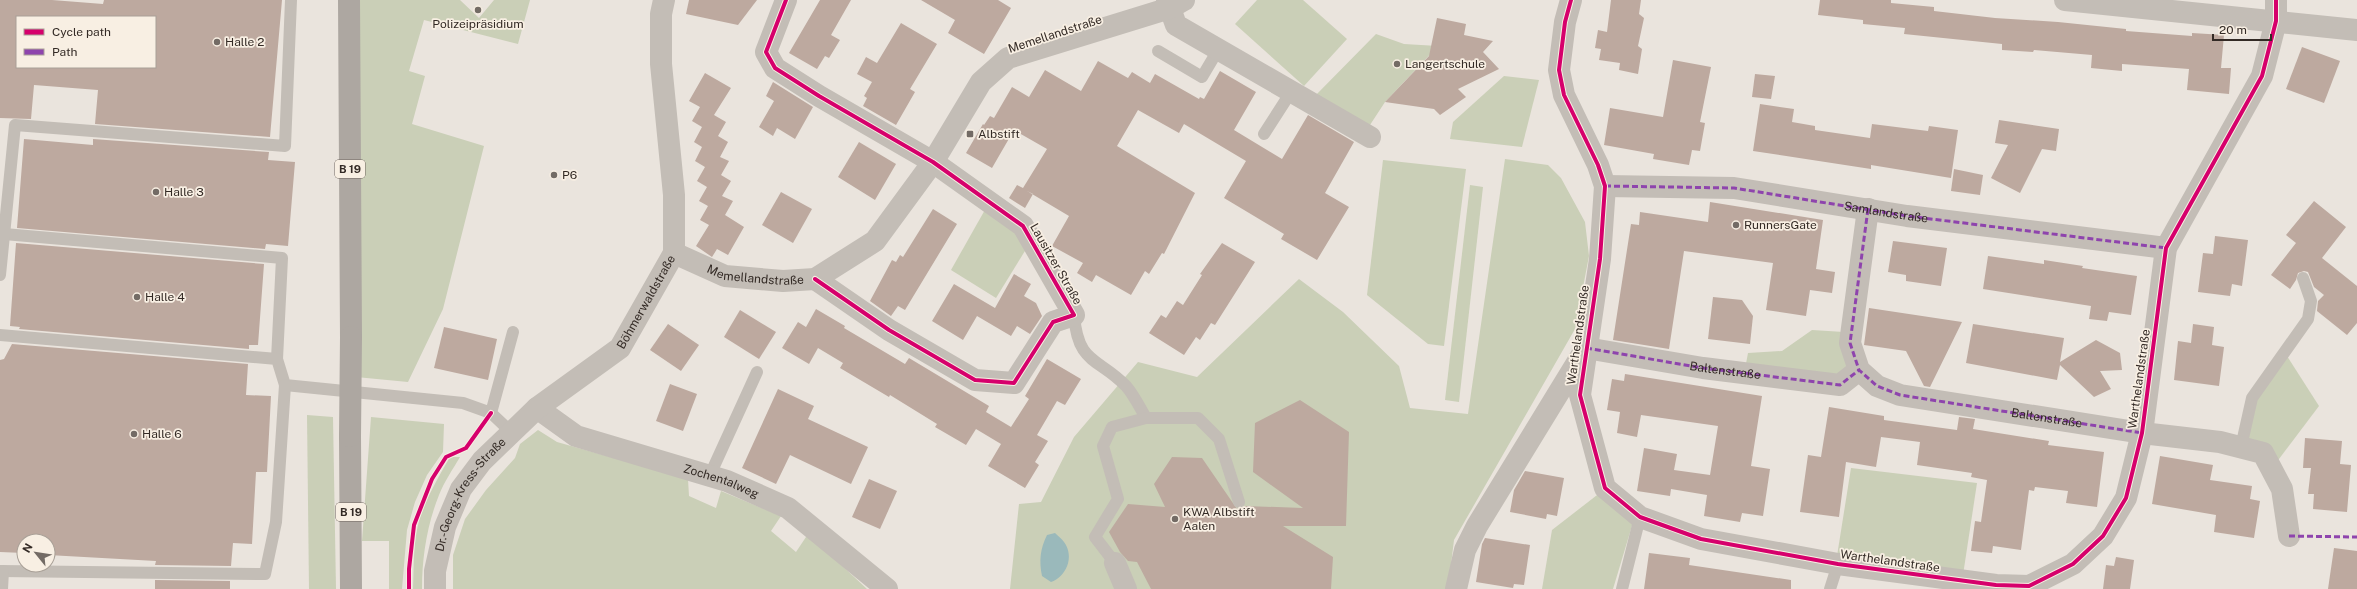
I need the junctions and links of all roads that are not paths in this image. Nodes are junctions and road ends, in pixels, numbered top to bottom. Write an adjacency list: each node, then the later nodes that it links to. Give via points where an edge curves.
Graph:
1 (291, 0): 18 (lane, via 285,146 15,125)
2 (349, 0): 46 (highway, B 19, bridge)
3 (664, 0): 20 (street, Böhmerwaldstraße, via 661,14 661,64 674,195)
4 (786, 0): 15 (street, via 766,52 775,68)
5 (1571, 0): 16 (street, Warthelandstraße, via 1565,22 1559,70 1564,95 1598,165)
6 (2065, 0): 8 (street)
7 (1174, 3): 10 (street, Memellandstraße, via 1176,25); 15 (street, Memellandstraße, via 1008,58 981,82)
8 (2276, 10): 9 (street); 19 (street, Warthelandstraße, via 2262,76)
9 (2357, 30)
10 (1218, 50): 11 (lane, via 1202,77); 12 (street, Memellandstraße)
11 (1158, 51)
12 (1291, 92): 13 (lane); 14 (street, Memellandstraße)
13 (1264, 134)
14 (1370, 138)
15 (933, 162): 23 (street, Memellandstraße, via 875,241); 24 (street, Lausitzer Straße, via 1023,226)
16 (1605, 186): 17 (street, Samlandstraße, via 1734,188); 27 (street, Warthelandstraße, via 1600,259)
17 (1868, 209): 19 (street, Samlandstraße); 29 (street, Baltenstraße, via 1850,343)
18 (4, 234): 21 (lane); 28 (lane, via 282,258)
19 (2166, 248): 36 (street, Warthelandstraße)
20 (674, 254): 23 (street, Memellandstraße, via 725,276 783,281); 32 (street, Böhmerwaldstraße, via 620,348)
21 (0, 275)
22 (2303, 278): 37 (lane, via 2311,301 2308,319 2252,398)
23 (815, 279): 24 (street, Lausitzer Straße, via 889,330 975,380 1014,383 1053,322)
24 (1074, 315): 34 (lane, via 1076,335 1088,358 1127,387)
25 (514, 332): 33 (lane)
26 (0, 335): 28 (lane)
27 (1586, 348): 29 (street, Baltenstraße, via 1703,368 1840,385); 40 (street, Warthelandstraße, via 1580,395 1605,488); 50 (street, via 1477,526 1465,550)
28 (277, 359): 31 (lane)
29 (1859, 370): 36 (street, Baltenstraße, via 1877,386 1900,395)
30 (757, 372): 38 (lane)
31 (285, 385): 33 (lane, Dr.-Georg-Kress-Straße, via 463,403); 44 (lane, via 276,522 265,574)
32 (537, 408): 35 (street, Böhmerwaldstraße); 38 (street, Zochentalweg, via 576,436)
33 (491, 413): 35 (lane, Dr.-Georg-Kress-Straße)
34 (1146, 418): 39 (lane, via 1198,418 1219,439); 42 (lane, via 1112,427 1103,446 1118,499 1095,537)
35 (511, 432): 47 (street, Dr.-Georg-Kress-Straße, via 482,461 462,490 445,527 435,570)
36 (2142, 433): 37 (street, Baltenstraße, via 2220,442); 43 (street, Warthelandstraße, via 2126,498 2103,536 2073,564 2029,586 1996,585)
37 (2241, 447): 41 (street, Baltenstraße, via 2263,453 2282,489)
38 (710, 476): 48 (street, Zochentalweg, via 788,508)
39 (1239, 502)
40 (1640, 517): 43 (street, Warthelandstraße, via 1701,539); 51 (lane)
41 (2289, 536)
42 (1115, 563): 49 (street)
43 (1838, 564): 52 (lane, Warthelandstraße)
44 (2, 571): 45 (lane)
45 (2, 589)
46 (351, 589)
47 (435, 589)
48 (886, 589)
49 (1126, 589)
50 (1456, 589)
51 (1622, 589)
52 (1830, 589)

